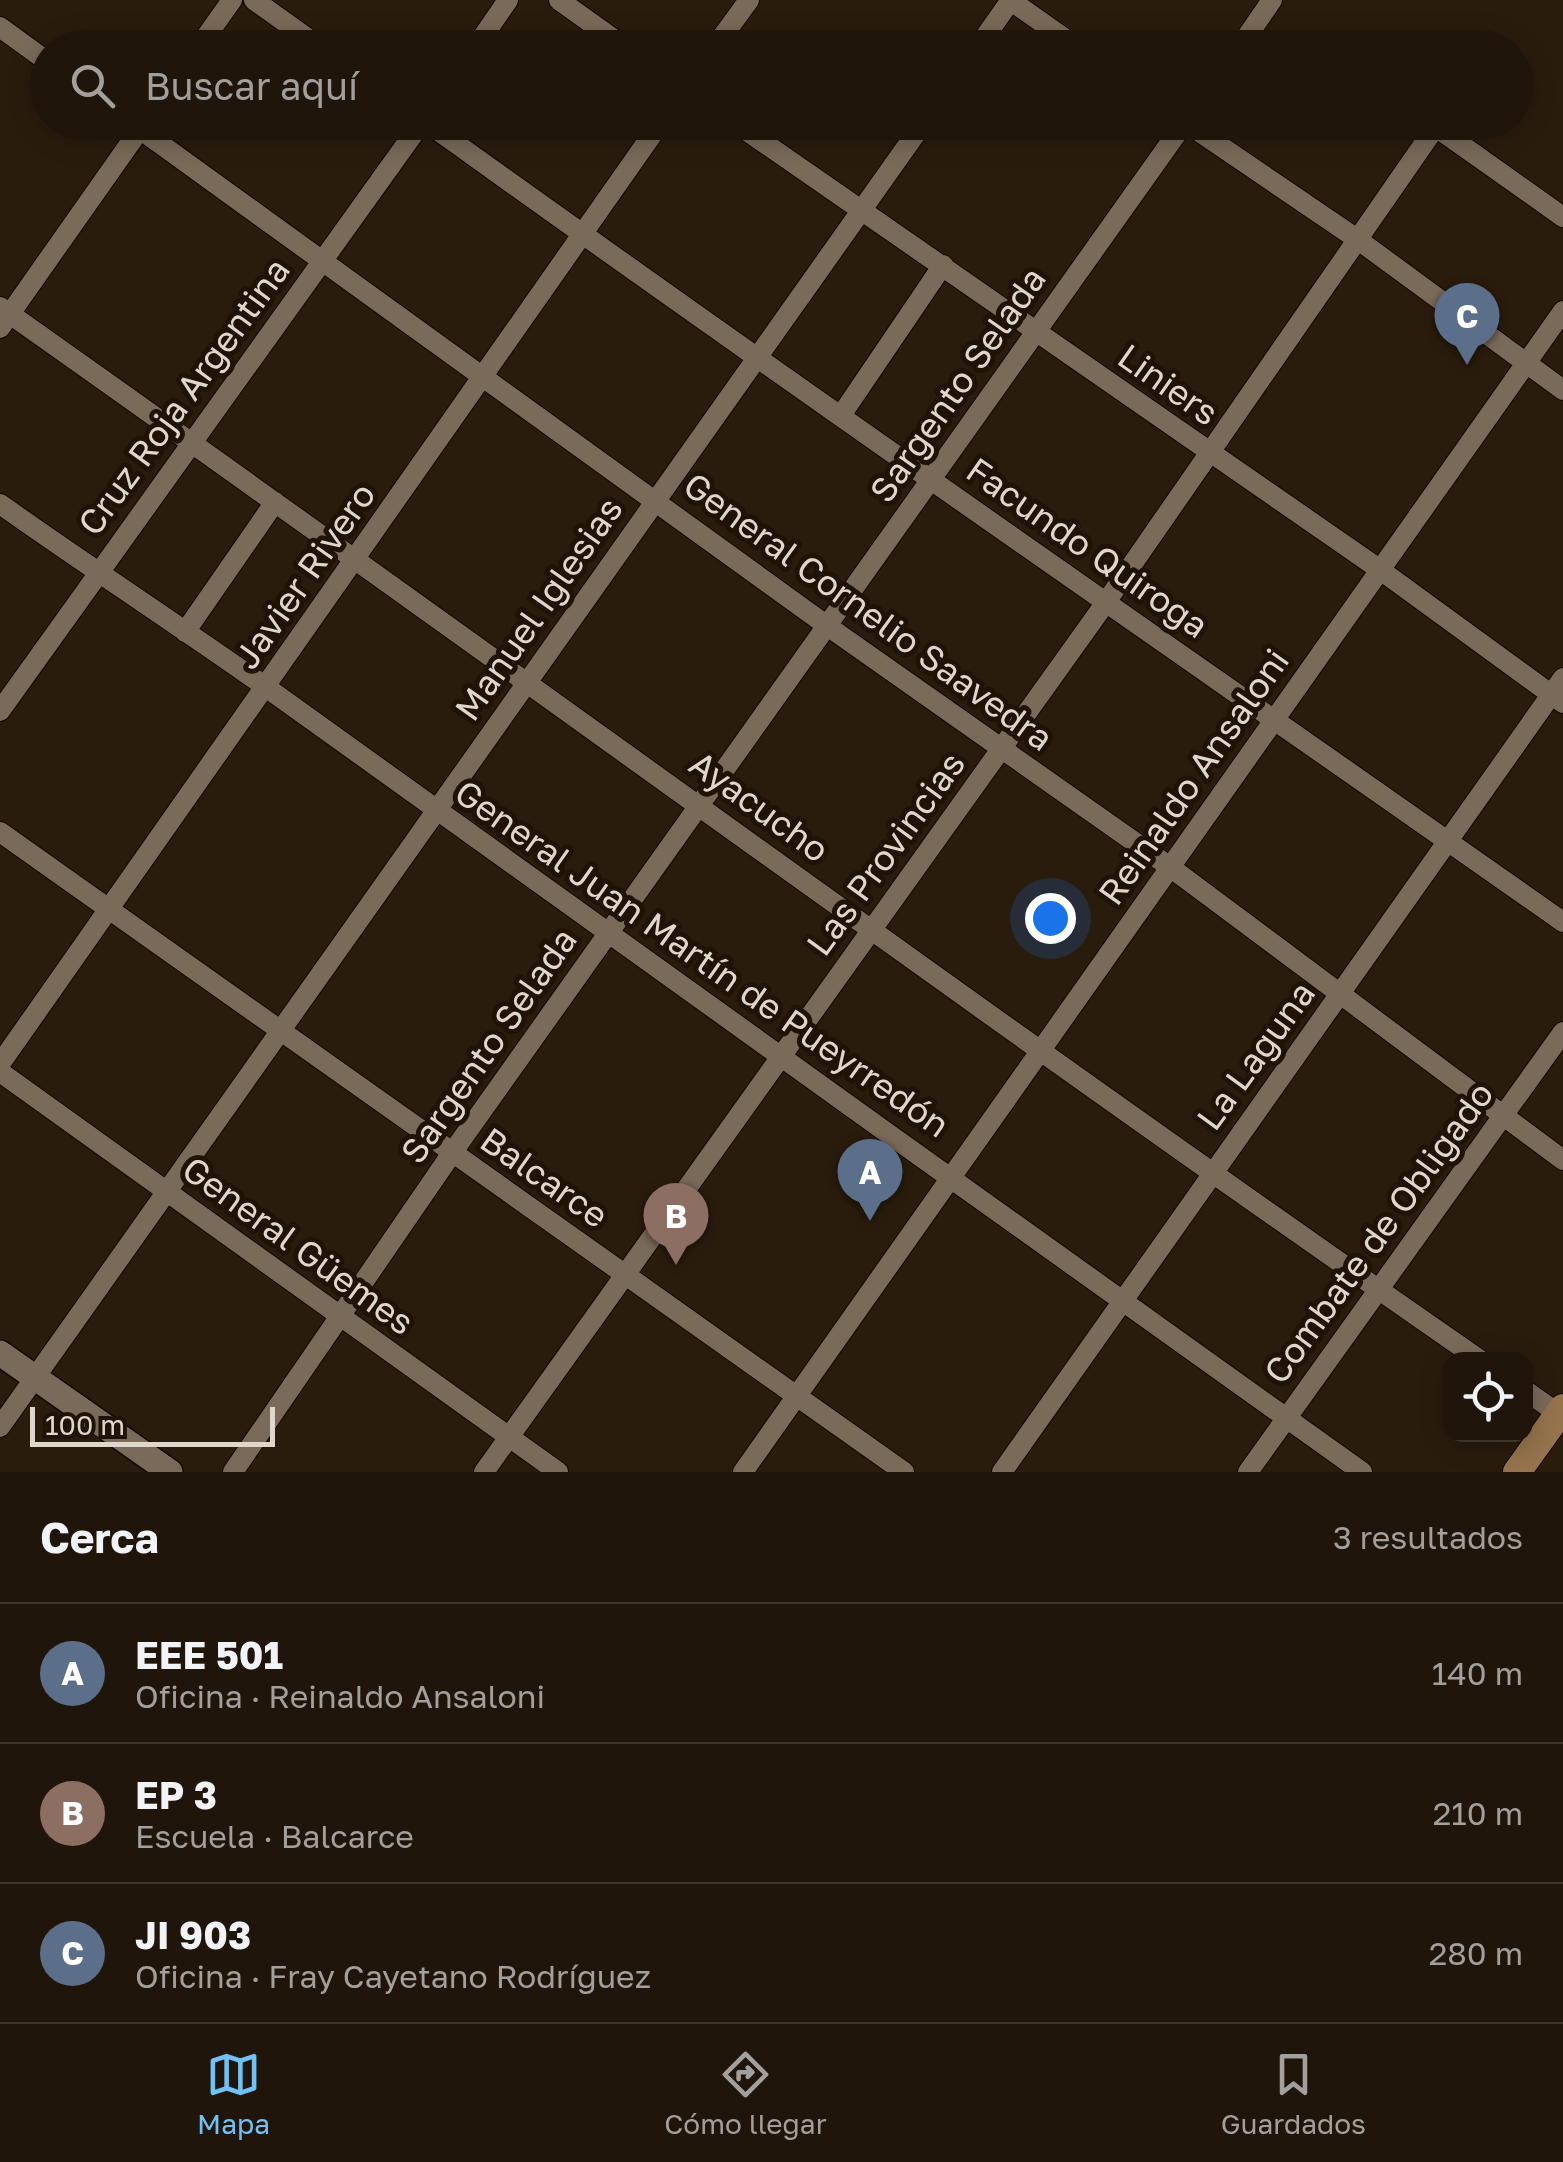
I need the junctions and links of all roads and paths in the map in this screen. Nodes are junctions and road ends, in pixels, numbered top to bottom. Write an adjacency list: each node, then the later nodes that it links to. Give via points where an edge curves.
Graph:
1 (232, 0): 9 (street)
2 (254, 0): 10 (street)
3 (508, 0): 11 (street)
4 (559, 0): 12 (street)
5 (749, 0): 13 (street)
6 (1010, 0): 14 (street); 15 (street)
7 (1272, 0): 16 (street)
8 (0, 27): 17 (street)
9 (211, 30)
10 (296, 30)
11 (487, 30)
12 (601, 30)
13 (727, 30)
14 (989, 30)
15 (1052, 30)
16 (1251, 30)
17 (30, 49)
18 (127, 140): 36 (street)
19 (158, 140): 33 (street, General Cornelio Saavedra)
20 (411, 140): 33 (street, Cruz Roja Argentina)
21 (449, 140): 31 (street, Facundo Quiroga)
22 (649, 140): 31 (street, Javier Rivero)
23 (760, 140): 29 (street, Liniers)
24 (911, 140): 29 (street, Manuel Iglesias)
25 (1173, 140): 37 (street, Sargento Selada)
26 (1210, 140): 32 (street)
27 (1426, 140): 32 (street, Las Provincias)
28 (1458, 140): 30 (street)
29 (862, 210): 34 (street, Liniers); 38 (street, Manuel Iglesias)
30 (1563, 217)
31 (583, 235): 38 (street, Facundo Quiroga); 40 (street, Javier Rivero)
32 (1357, 239): 39 (street); 44 (street, Las Provincias)
33 (322, 262): 40 (street, General Cornelio Saavedra); 43 (street, Cruz Roja Argentina)
34 (943, 265): 37 (street, Liniers); 42 (street)
35 (1563, 311): 39 (street, Reinaldo Ansaloni)
36 (3, 316): 43 (street, Ayacucho)
37 (1035, 332): 44 (street, Liniers); 45 (street, Sargento Selada)
38 (756, 357): 42 (street, Facundo Quiroga); 46 (street, Manuel Iglesias)
39 (1524, 362): 41 (street); 50 (street, Reinaldo Ansaloni)
40 (484, 378): 46 (street, General Cornelio Saavedra); 49 (street, Javier Rivero)
41 (1563, 390)
42 (842, 414): 45 (street, Facundo Quiroga)
43 (193, 443): 47 (street, Ayacucho); 51 (street, Cruz Roja Argentina)
44 (1208, 454): 50 (street, Liniers); 52 (street, Las Provincias)
45 (932, 479): 52 (street, Facundo Quiroga); 53 (street, Sargento Selada)
46 (655, 500): 53 (street, General Cornelio Saavedra); 55 (street, Manuel Iglesias)
47 (275, 502): 49 (street, Ayacucho); 54 (street)
48 (0, 504): 51 (street, General Juan Martín de Pueyrredón)
49 (356, 559): 55 (street, Ayacucho); 56 (street, Javier Rivero)
50 (1379, 570): 57 (street, Liniers); 59 (street, Reinaldo Ansaloni)
51 (96, 572): 54 (street, General Juan Martín de Pueyrredón); 58 (street, Cruz Roja Argentina)
52 (1104, 605): 59 (street, Facundo Quiroga); 60 (street, Las Provincias)
53 (826, 625): 60 (street, General Cornelio Saavedra); 61 (street, Sargento Selada)
54 (185, 632): 56 (street, General Juan Martín de Pueyrredón)
55 (529, 680): 61 (street, Ayacucho); 62 (street, Manuel Iglesias)
56 (266, 688): 62 (street, General Juan Martín de Pueyrredón); 66 (street, Javier Rivero)
57 (1559, 692): 64 (street, La Laguna)
58 (0, 711)
59 (1275, 717): 64 (street, Facundo Quiroga); 65 (street, Reinaldo Ansaloni)
60 (1002, 748): 65 (street, General Cornelio Saavedra); 68 (street, Las Provincias)
61 (702, 806): 68 (street, Ayacucho); 69 (street, Sargento Selada)
62 (436, 811): 69 (street, General Juan Martín de Pueyrredón); 71 (street, Manuel Iglesias)
63 (0, 832): 66 (street, Balcarce)
64 (1448, 841): 67 (street, Facundo Quiroga); 70 (street, La Laguna)
65 (1170, 866): 70 (street, General Cornelio Saavedra); 73 (street, Reinaldo Ansaloni)
66 (110, 909): 71 (street, Balcarce); 75 (street, Javier Rivero)
67 (1563, 922)
68 (872, 928): 73 (street, Ayacucho); 74 (street, Las Provincias)
69 (608, 934): 74 (street, General Juan Martín de Pueyrredón); 78 (street, Sargento Selada)
70 (1341, 992): 77 (street, General Cornelio Saavedra); 80 (street, La Laguna)
71 (280, 1030): 78 (street, Balcarce); 82 (street, Manuel Iglesias)
72 (1563, 1032): 77 (street, Combate de Obligado)
73 (1041, 1054): 80 (street, Ayacucho); 81 (street, Reinaldo Ansaloni)
74 (780, 1060): 81 (street, General Juan Martín de Pueyrredón); 83 (street, Las Provincias)
75 (0, 1064)
76 (0, 1072): 82 (street, General Güemes)
77 (1504, 1117): 79 (street, General Cornelio Saavedra); 84 (street, Combate de Obligado)
78 (452, 1153): 83 (street, Balcarce); 86 (street, Sargento Selada)
79 (1563, 1160)
80 (1212, 1173): 84 (street, Ayacucho); 85 (street, La Laguna)
81 (952, 1176): 85 (street, General Juan Martín de Pueyrredón); 91 (street, Reinaldo Ansaloni)
82 (166, 1192): 86 (street, General Güemes); 89 (street, Manuel Iglesias)
83 (624, 1274): 91 (street, Balcarce); 95 (street, Las Provincias)
84 (1378, 1289): 88 (street, Ayacucho); 93 (street, Combate de Obligado)
85 (1120, 1301): 93 (street, General Juan Martín de Pueyrredón); 102 (street, La Laguna)
86 (339, 1316): 95 (street, General Güemes); 97 (street, Sargento Selada)
87 (0, 1352): 89 (street)
88 (1469, 1352)
89 (35, 1378): 94 (street, Manuel Iglesias); 96 (street)
90 (1533, 1395): 92 (street)
91 (796, 1396): 100 (street, Reinaldo Ansaloni); 101 (street, Balcarce)
92 (1562, 1413): 105 (main road)
93 (1286, 1418): 103 (street, Combate de Obligado); 104 (street, General Juan Martín de Pueyrredón)
94 (0, 1426)
95 (509, 1437): 98 (street, Las Provincias); 99 (street, General Güemes)
96 (170, 1472)
97 (234, 1472)
98 (484, 1472)
99 (558, 1472)
100 (743, 1472)
101 (904, 1472)
102 (1002, 1472)
103 (1248, 1472)
104 (1362, 1472)
105 (1517, 1472)

